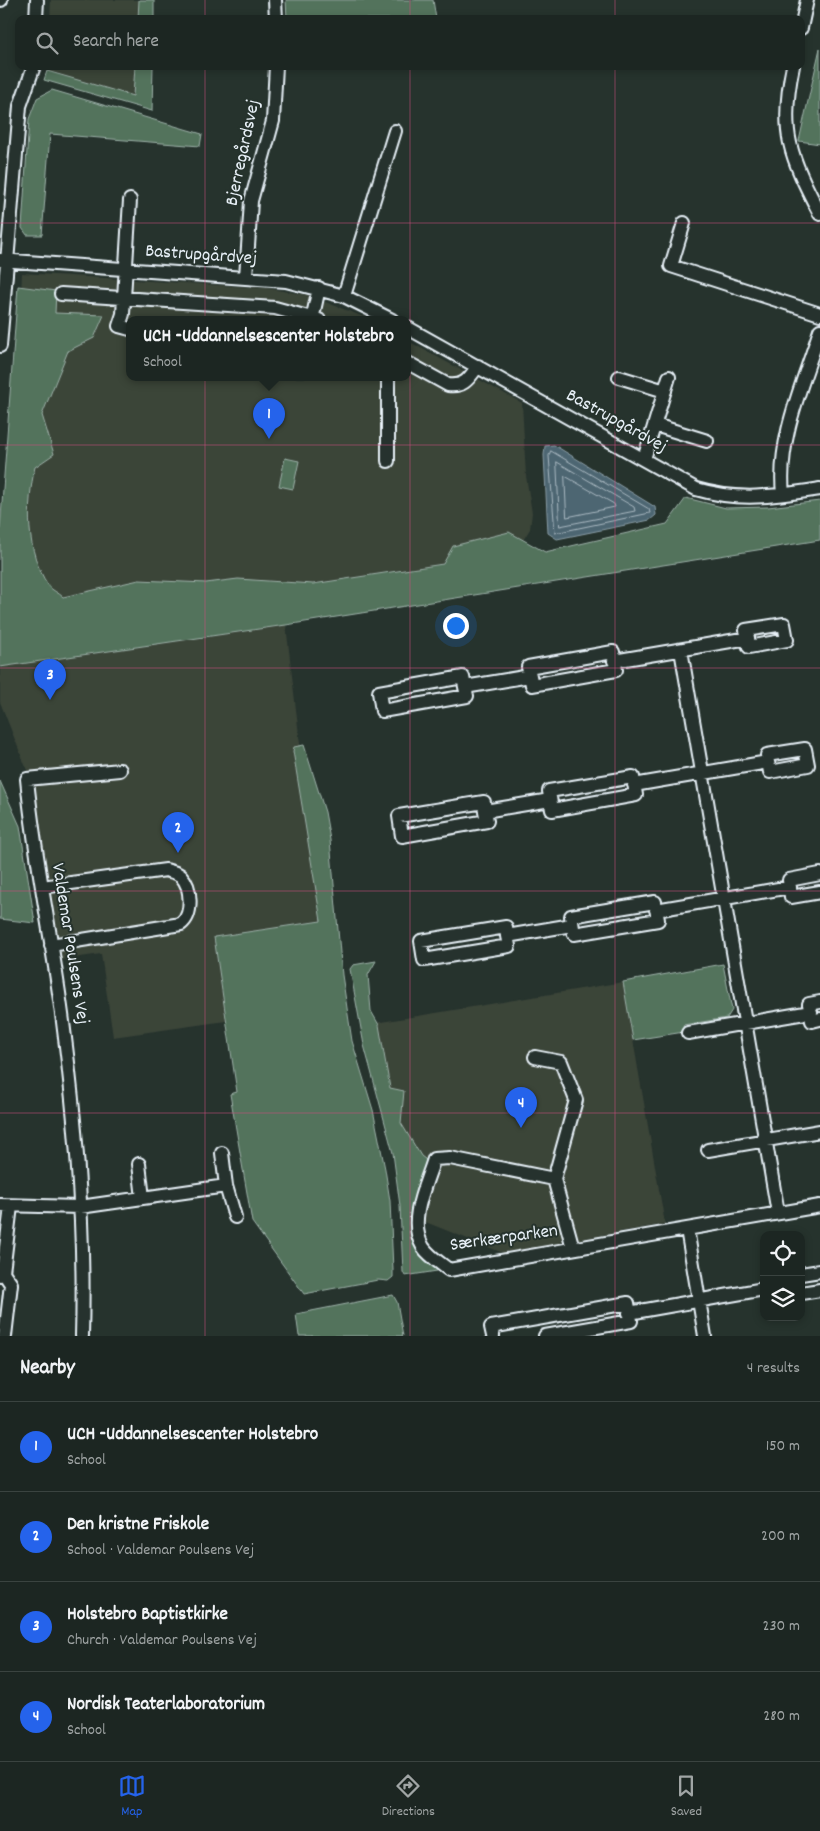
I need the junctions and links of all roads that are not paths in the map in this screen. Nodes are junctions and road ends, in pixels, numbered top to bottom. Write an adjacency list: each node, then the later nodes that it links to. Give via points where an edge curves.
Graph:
1 (37, 0): 4 (street)
2 (275, 0): 5 (street)
3 (807, 0): 6 (street)
4 (36, 15)
5 (276, 15)
6 (804, 15)
7 (33, 70): 14 (street, via 20,106)
8 (276, 70): 16 (street, Bjerregårdsvej, via 273,121 251,201)
9 (792, 70): 12 (street, via 787,92 789,147)
10 (395, 131): 19 (street)
11 (130, 200): 15 (street)
12 (820, 214)
13 (684, 223): 21 (street, via 671,266)
14 (4, 260): 15 (street, Bastrupgårdvej); 28 (street)
15 (126, 269): 16 (street, Bastrupgårdvej); 20 (street)
16 (246, 277): 17 (street, Bastrupgårdvej)
17 (319, 288): 19 (street, Bastrupgårdvej); 23 (street)
18 (61, 294): 20 (street)
19 (344, 296): 24 (street, Bastrupgårdvej)
20 (124, 298): 22 (street, via 274,308); 25 (street, via 119,326)
21 (820, 314)
22 (300, 316)
23 (314, 316)
24 (384, 316)
25 (126, 329)
26 (820, 330): 40 (street, via 783,449)
27 (411, 331): 30 (street, Bastrupgårdvej)
28 (0, 346)
29 (411, 365): 30 (street, via 455,386 468,380)
30 (478, 366): 37 (street, Bastrupgårdvej)
31 (619, 377): 34 (street)
32 (669, 377): 34 (street)
33 (388, 381): 38 (street)
34 (665, 391): 35 (street)
35 (655, 425): 36 (street); 37 (street)
36 (707, 442)
37 (644, 459): 40 (street, Bastrupgårdvej, via 696,489 720,496 747,498)
38 (388, 461)
39 (820, 489): 40 (street, Bastrupgårdvej)
40 (783, 494)
41 (748, 638): 42 (street)
42 (681, 650): 43 (street); 48 (street)
43 (614, 661): 44 (street, via 616,670 532,685); 44 (street, via 612,652 538,665 528,667)
44 (530, 676): 45 (street)
45 (465, 687): 45 (street, via 463,677 379,692 382,711 467,696)
46 (768, 762): 48 (street)
47 (120, 770): 53 (street, Valdemar Poulsens Vej, via 27,779)
48 (702, 774): 49 (street); 56 (street)
49 (634, 786): 50 (street, via 633,777 549,791); 50 (street, via 636,795 552,810)
50 (550, 800): 51 (street)
51 (485, 812): 51 (street, via 484,802 399,816 402,836 487,821)
52 (820, 874): 54 (street, via 789,880)
53 (42, 887): 60 (street, Valdemar Poulsens Vej); 60 (street, via 166,870 179,874 186,882 190,912 181,924)
54 (790, 887): 55 (street, via 792,896); 56 (street)
55 (820, 892)
56 (724, 899): 57 (street); 63 (street)
57 (656, 910): 58 (street, via 655,902 571,916); 58 (street, via 658,920 574,934)
58 (572, 925): 59 (street)
59 (507, 936): 59 (street, via 506,926 421,941 424,960 509,946)
60 (51, 945): 76 (street, Valdemar Poulsens Vej, via 64,1030)
61 (820, 1002): 62 (street, via 809,1004)
62 (815, 1016): 63 (street)
63 (745, 1023): 64 (street); 67 (street)
64 (688, 1033)
65 (536, 1057): 71 (street, via 561,1062 576,1100)
66 (820, 1131): 67 (street)
67 (766, 1141): 68 (street); 77 (street)
68 (708, 1150)
69 (222, 1154): 72 (street)
70 (140, 1164): 73 (street)
71 (554, 1180): 80 (street, Særkærparken); 80 (street, Særkærparken, via 450,1158 434,1159 417,1217 417,1235 423,1248 449,1270)
72 (226, 1186): 73 (street); 78 (street)
73 (143, 1198): 76 (street)
74 (5, 1206): 76 (street); 82 (street)
75 (820, 1206): 77 (street, Særkærparken)
76 (80, 1207): 90 (street, Valdemar Poulsens Vej)
77 (778, 1213): 79 (street, Særkærparken)
78 (235, 1217)
79 (687, 1229): 80 (street, Særkærparken); 87 (street)
80 (573, 1248)
81 (820, 1271): 83 (street)
82 (2, 1273): 89 (street, via 11,1284)
83 (805, 1273)
84 (760, 1290): 87 (street)
85 (820, 1290): 86 (street)
86 (805, 1292)
87 (699, 1300): 88 (street); 93 (street)
88 (629, 1313): 91 (street, via 628,1303 491,1327); 92 (street, via 631,1321)
89 (5, 1336)
90 (82, 1336)
91 (493, 1336)
92 (545, 1336)
93 (706, 1336)

